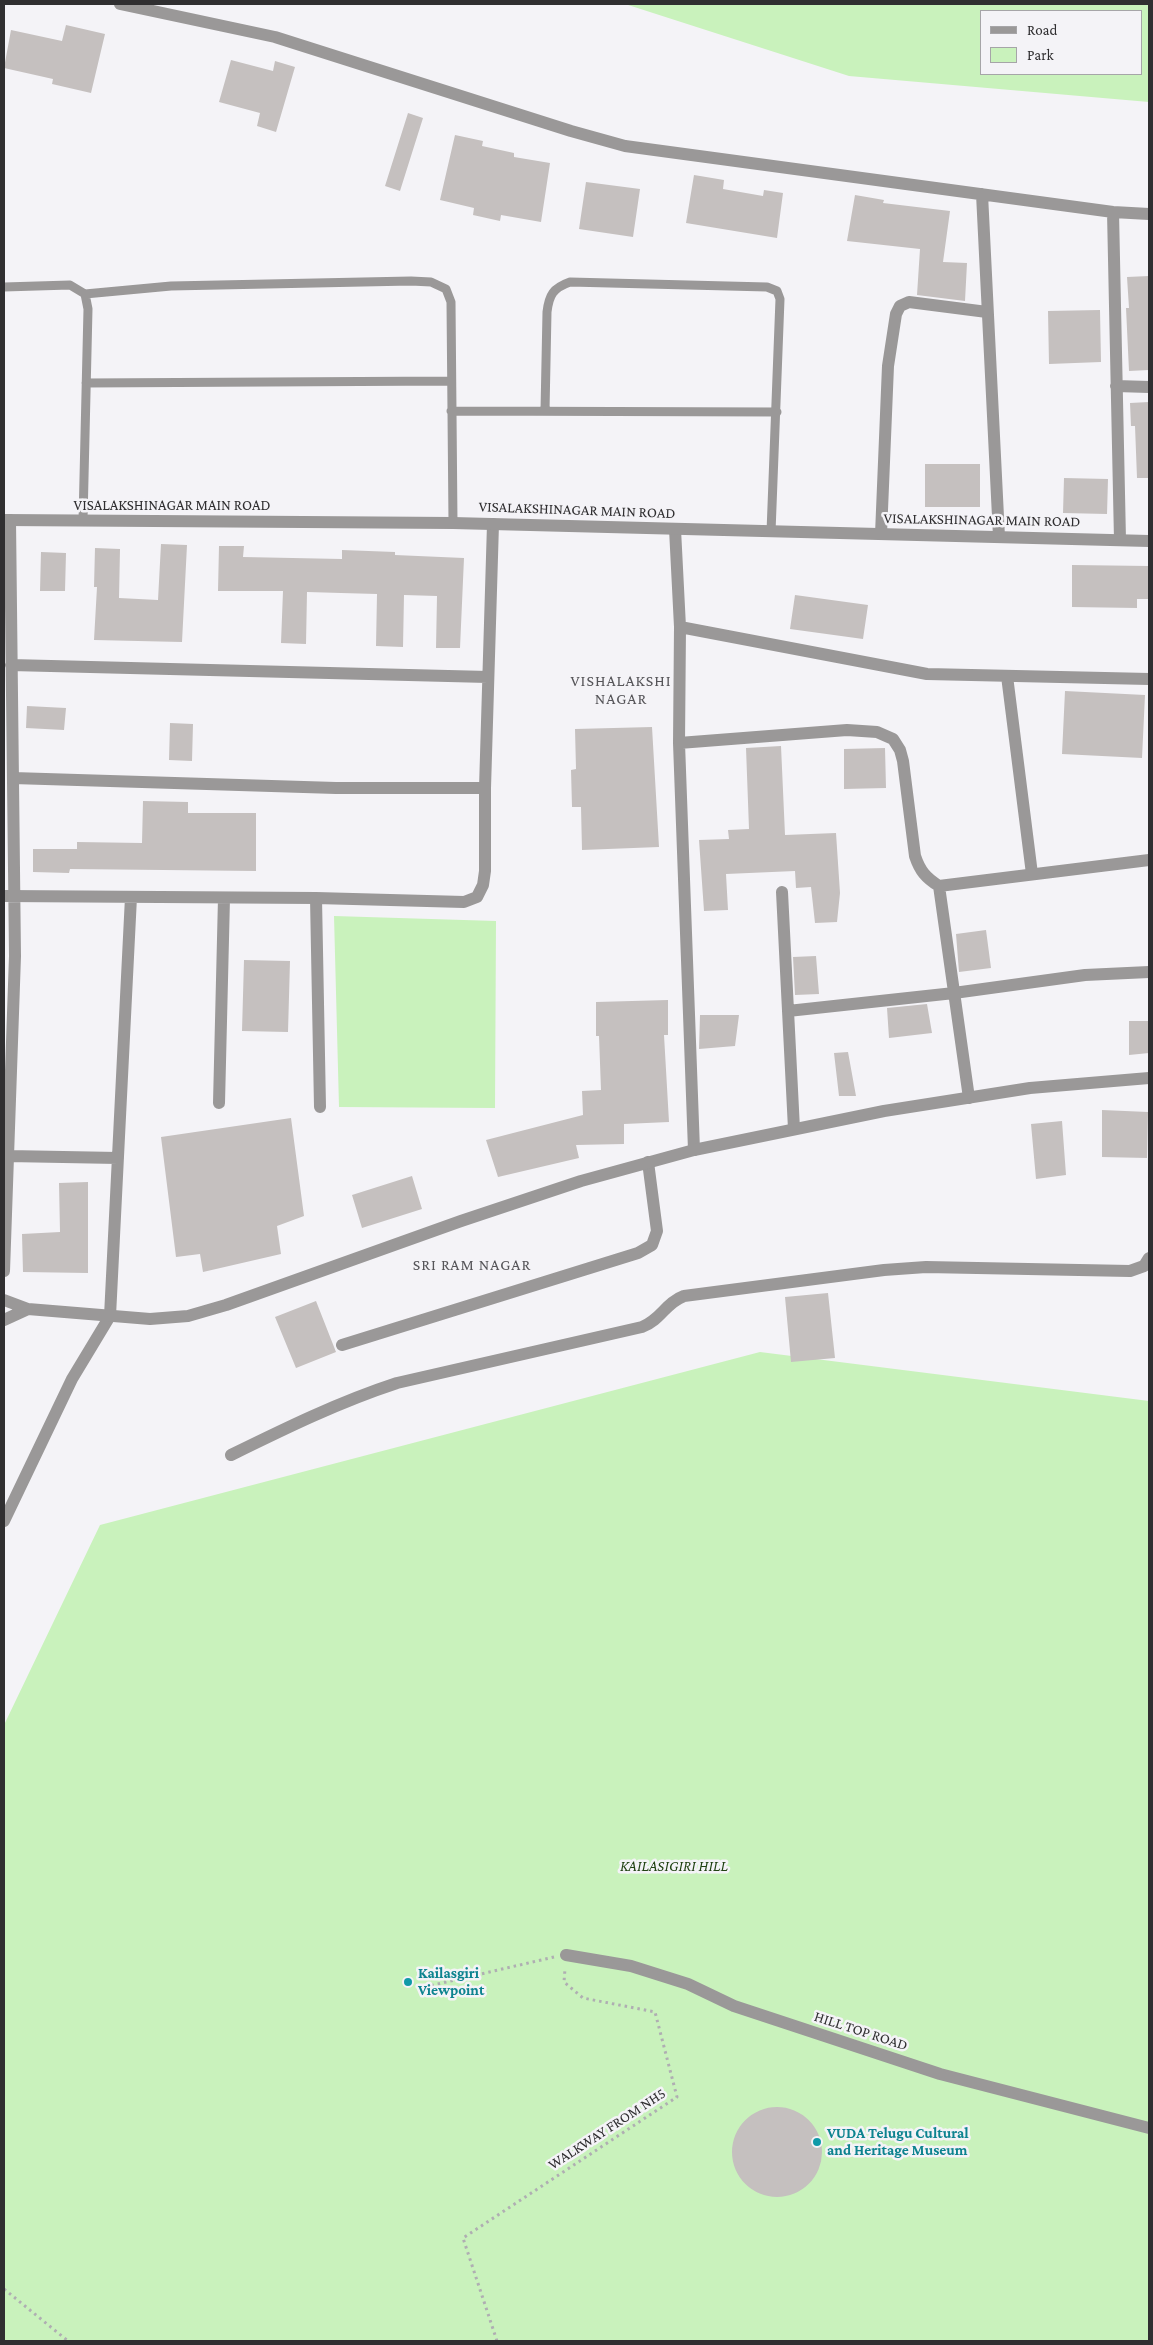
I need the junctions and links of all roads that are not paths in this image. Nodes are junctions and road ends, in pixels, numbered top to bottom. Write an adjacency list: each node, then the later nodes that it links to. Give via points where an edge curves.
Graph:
1 (120, 4): 2 (street, via 275,37 625,146)
2 (982, 194): 3 (street); 7 (street)
3 (1113, 212): 4 (street); 10 (street)
4 (1149, 214)
5 (4, 286): 6 (lane, via 70,285)
6 (84, 294): 8 (lane, via 171,286 431,282 446,289 450,302); 9 (lane, via 88,309)
7 (987, 312): 21 (street, via 909,302 900,306 896,314 888,366); 22 (street)
8 (451, 381): 9 (lane); 12 (lane)
9 (86, 383): 16 (lane)
10 (1116, 386): 11 (street); 23 (street)
11 (1149, 387)
12 (452, 411): 13 (lane); 17 (lane)
13 (545, 411): 14 (lane); 14 (lane, via 549,298 556,287 570,282 767,287 776,291 780,300)
14 (777, 412): 20 (lane)
15 (7, 520): 16 (street, VISALAKSHINAGAR MAIN ROAD); 26 (street)
16 (83, 520): 17 (street, VISALAKSHINAGAR MAIN ROAD)
17 (453, 523): 18 (street, VISALAKSHINAGAR MAIN ROAD)
18 (493, 524): 19 (street, VISALAKSHINAGAR MAIN ROAD); 28 (street)
19 (675, 529): 20 (street, VISALAKSHINAGAR MAIN ROAD); 25 (street)
20 (771, 532): 21 (street, VISALAKSHINAGAR MAIN ROAD)
21 (881, 534): 22 (street, VISALAKSHINAGAR MAIN ROAD)
22 (999, 537): 23 (street, VISALAKSHINAGAR MAIN ROAD)
23 (1120, 540): 24 (street, VISALAKSHINAGAR MAIN ROAD)
24 (1149, 541)
25 (680, 627): 27 (street, via 928,674); 30 (street)
26 (11, 665): 28 (street); 31 (street)
27 (1007, 676): 29 (street); 34 (street)
28 (488, 677): 32 (street)
29 (1149, 679)
30 (679, 743): 35 (street, via 847,730 877,732 893,740 904,761 915,856 927,879); 49 (street)
31 (13, 778): 32 (street, via 336,788); 37 (street)
32 (485, 788): 40 (street, via 485,871 477,897 464,902)
33 (1149, 860): 34 (street)
34 (1032, 874): 35 (street)
35 (939, 886): 42 (street)
36 (782, 892): 43 (street)
37 (9, 896): 38 (street); 50 (street, via 15,956)
38 (131, 897): 39 (street); 51 (street)
39 (224, 898): 40 (street); 46 (street)
40 (316, 898): 47 (street)
41 (1149, 972): 42 (street, via 1085,975)
42 (954, 993): 43 (street); 45 (street)
43 (788, 1011): 48 (street)
44 (1149, 1078): 45 (street, via 1030,1088)
45 (969, 1098): 48 (street)
46 (218, 1102)
47 (320, 1107)
48 (794, 1129): 49 (street)
49 (694, 1150): 52 (street)
50 (8, 1156): 51 (street); 54 (street)
51 (118, 1158): 57 (street)
52 (648, 1162): 57 (street, via 470,1218 188,1316 150,1319); 59 (street, via 656,1231 652,1246)
53 (1149, 1258): 60 (street, via 1144,1266 1130,1271 926,1267 684,1296 675,1299 657,1320 642,1327 388,1386 322,1411)
54 (4, 1271)
55 (4, 1300): 56 (street)
56 (28, 1308): 57 (street); 58 (street)
57 (110, 1316): 61 (street, via 72,1379)
58 (4, 1320)
59 (342, 1345)
60 (231, 1455)
61 (4, 1521)
62 (566, 1955): 63 (street, HILL TOP ROAD, via 631,1966 688,1984 734,2006 940,2074)
63 (1149, 2128)

